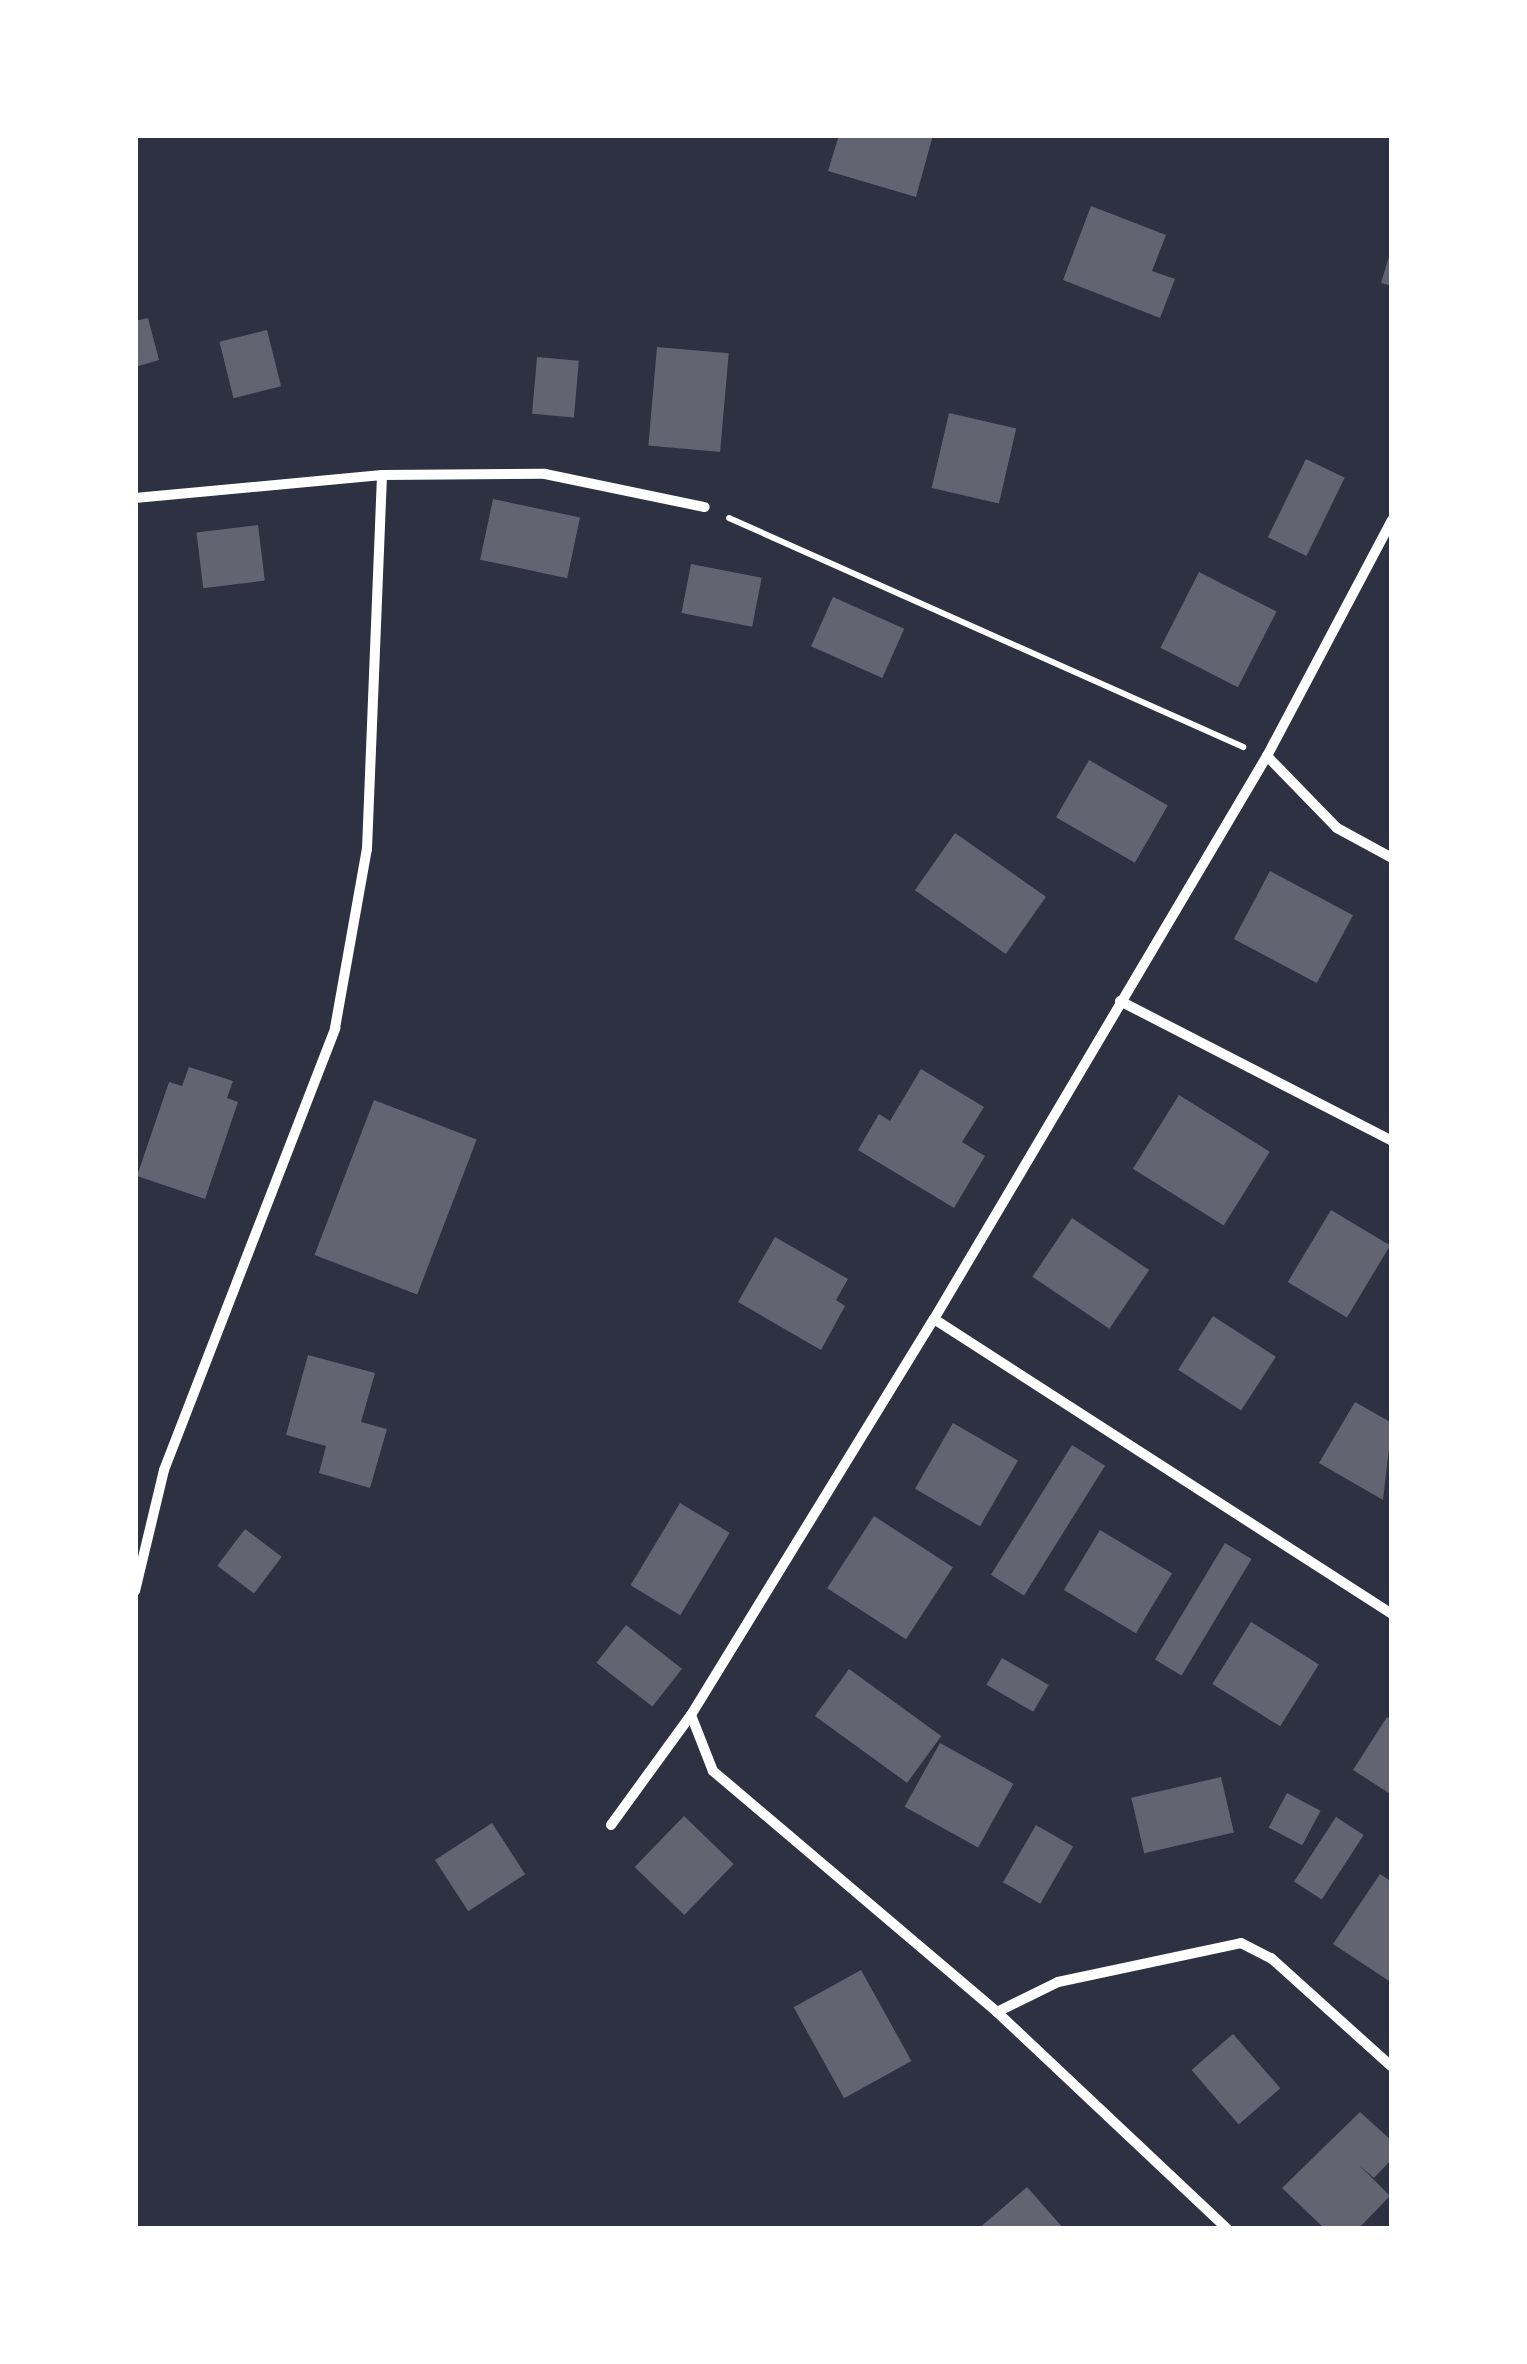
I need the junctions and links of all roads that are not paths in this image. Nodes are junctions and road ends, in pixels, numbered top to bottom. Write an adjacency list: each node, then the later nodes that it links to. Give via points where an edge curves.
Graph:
1 (382, 475): 2 (street); 3 (street, via 545,474); 10 (street, via 366,850 335,1028 164,1470)
2 (135, 498)
3 (705, 507)
4 (1392, 520): 5 (street)
5 (1267, 756): 6 (street, via 1337,828); 7 (street)
6 (1392, 858)
7 (1120, 1001): 8 (street); 9 (street)
8 (1392, 1141)
9 (934, 1318): 11 (street); 12 (street)
10 (135, 1591)
11 (1392, 1614)
12 (690, 1715): 13 (street); 14 (street, via 714,1771)
13 (611, 1825)
14 (997, 2012): 15 (street, via 1058,1982 1241,1944 1271,1958); 16 (street)
15 (1392, 2067)
16 (1227, 2229)

